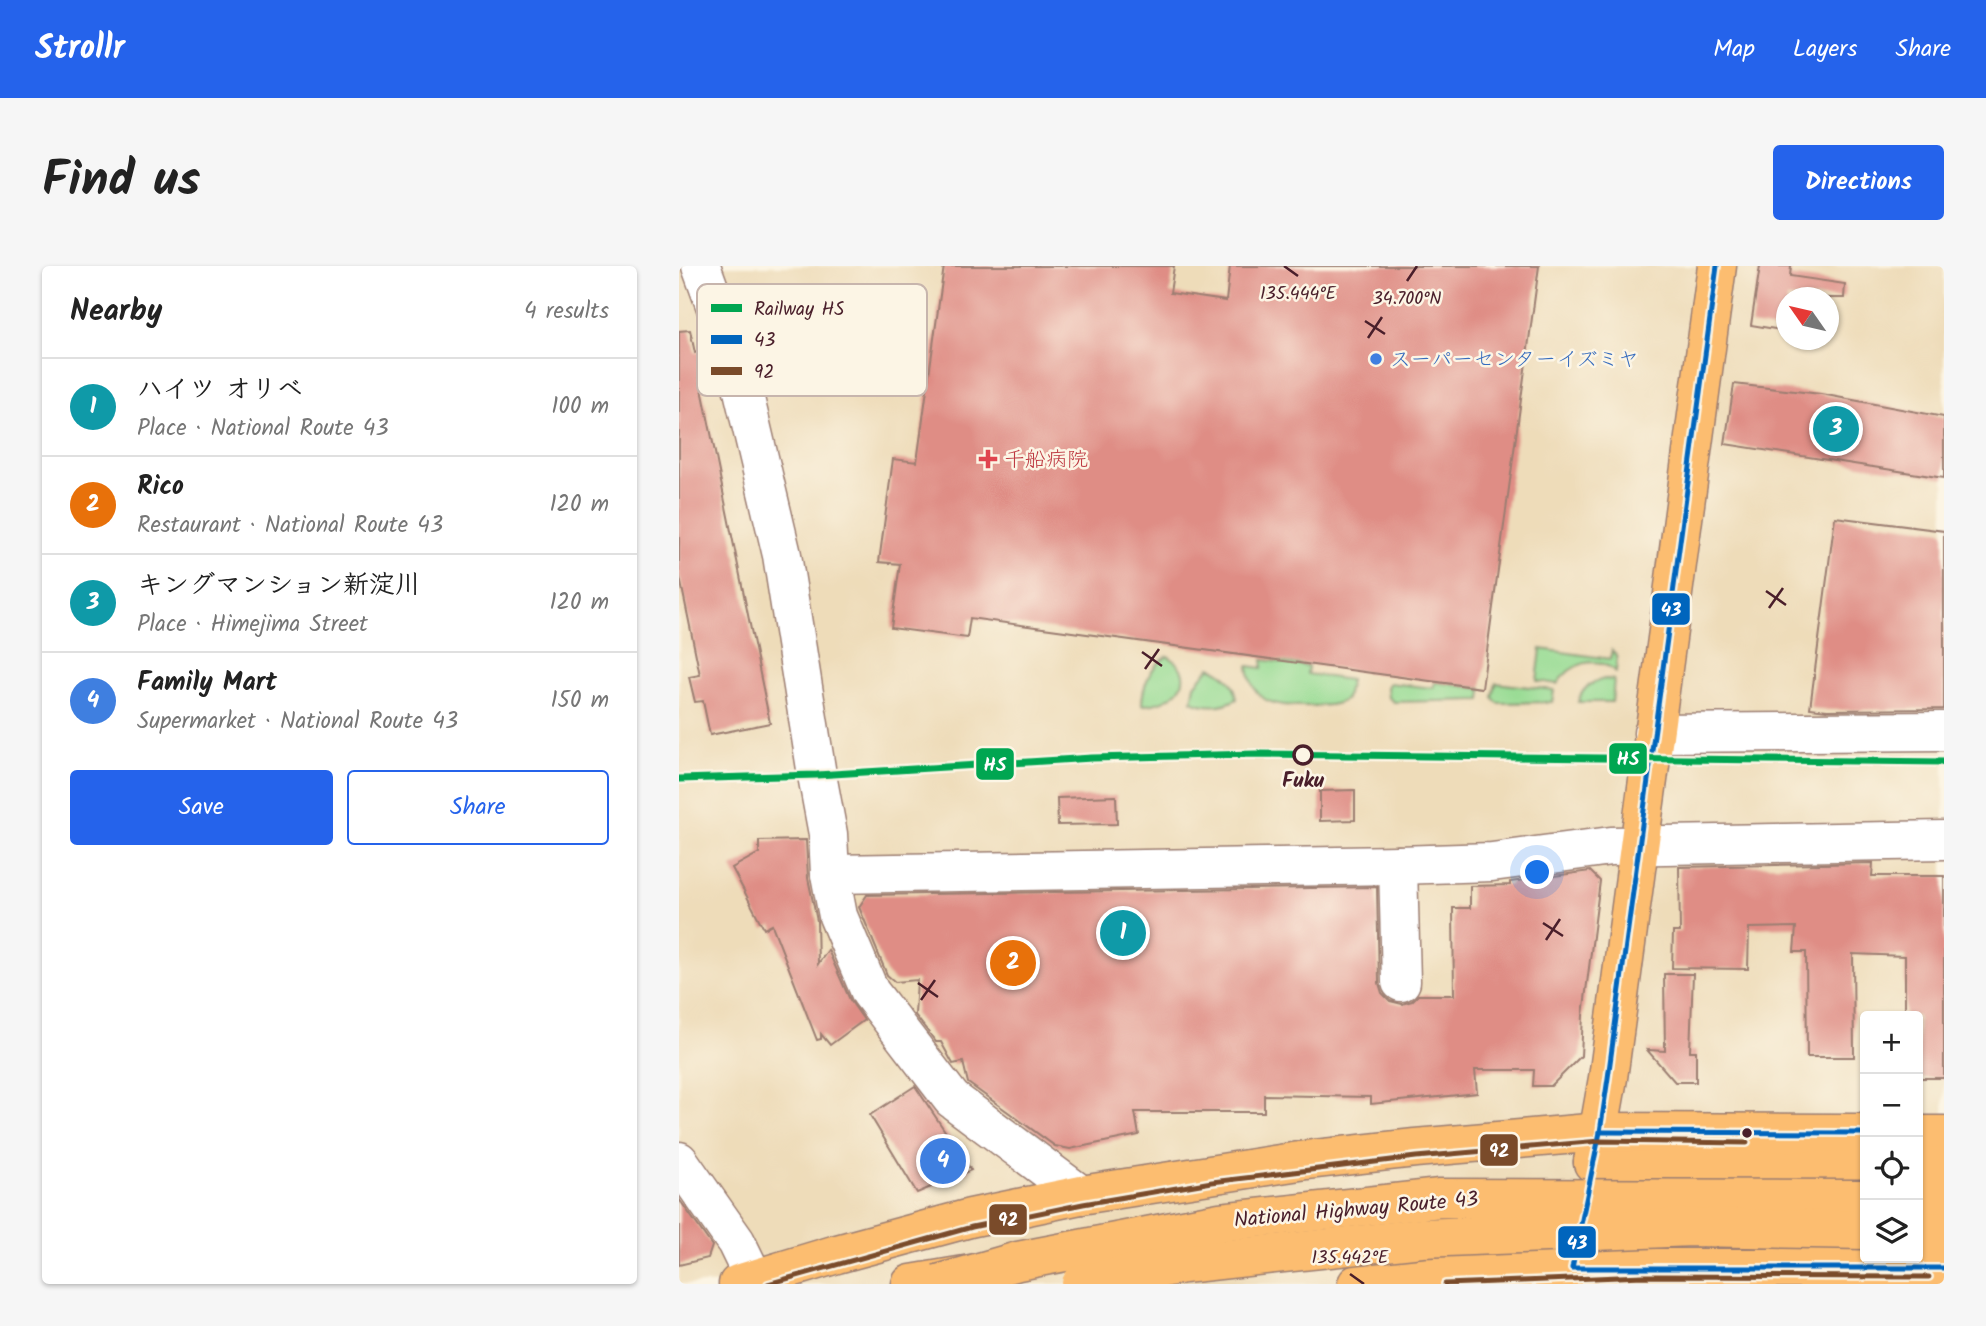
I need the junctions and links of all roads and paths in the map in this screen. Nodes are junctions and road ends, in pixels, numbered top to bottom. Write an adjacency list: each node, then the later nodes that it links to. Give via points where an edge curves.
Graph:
1 (701, 266): 3 (street)
2 (1717, 266): 6 (main road)
3 (708, 284)
4 (744, 396): 10 (street, via 782,555 828,834)
5 (1944, 731): 6 (street)
6 (1653, 733): 8 (main road)
7 (1944, 840): 8 (street)
8 (1639, 845): 9 (street, via 1492,862); 15 (main road)
9 (1398, 865): 10 (street); 11 (street)
10 (830, 874): 20 (street, via 838,916 870,992 952,1099)
11 (1401, 982)
12 (1860, 1133): 15 (main road)
13 (1923, 1135): 14 (main road)
14 (1944, 1135)
15 (1596, 1147): 17 (main road); 20 (main road, via 1415,1148); 29 (main road)
16 (679, 1161): 30 (street, via 736,1242)
17 (1860, 1165)
18 (1923, 1166): 19 (main road)
19 (1944, 1167)
20 (1081, 1195): 30 (main road, via 970,1218)
21 (1860, 1199): 28 (main road, National Highway Route 43, bridge, via 1440,1198 1220,1222)
22 (1923, 1199): 23 (main road)
23 (1944, 1199)
24 (1860, 1230): 33 (main road, National Highway Route 43, bridge, via 1692,1227 1422,1238 1183,1264)
25 (1923, 1231): 26 (main road)
26 (1944, 1232)
27 (1944, 1268): 29 (main road)
28 (975, 1273): 31 (main road, bridge); 32 (main road, National Highway Route 43, bridge)
29 (1570, 1276): 34 (main road, via 1412,1277)
30 (746, 1282)
31 (911, 1284)
32 (938, 1284)
33 (1081, 1284)
34 (1357, 1284)

